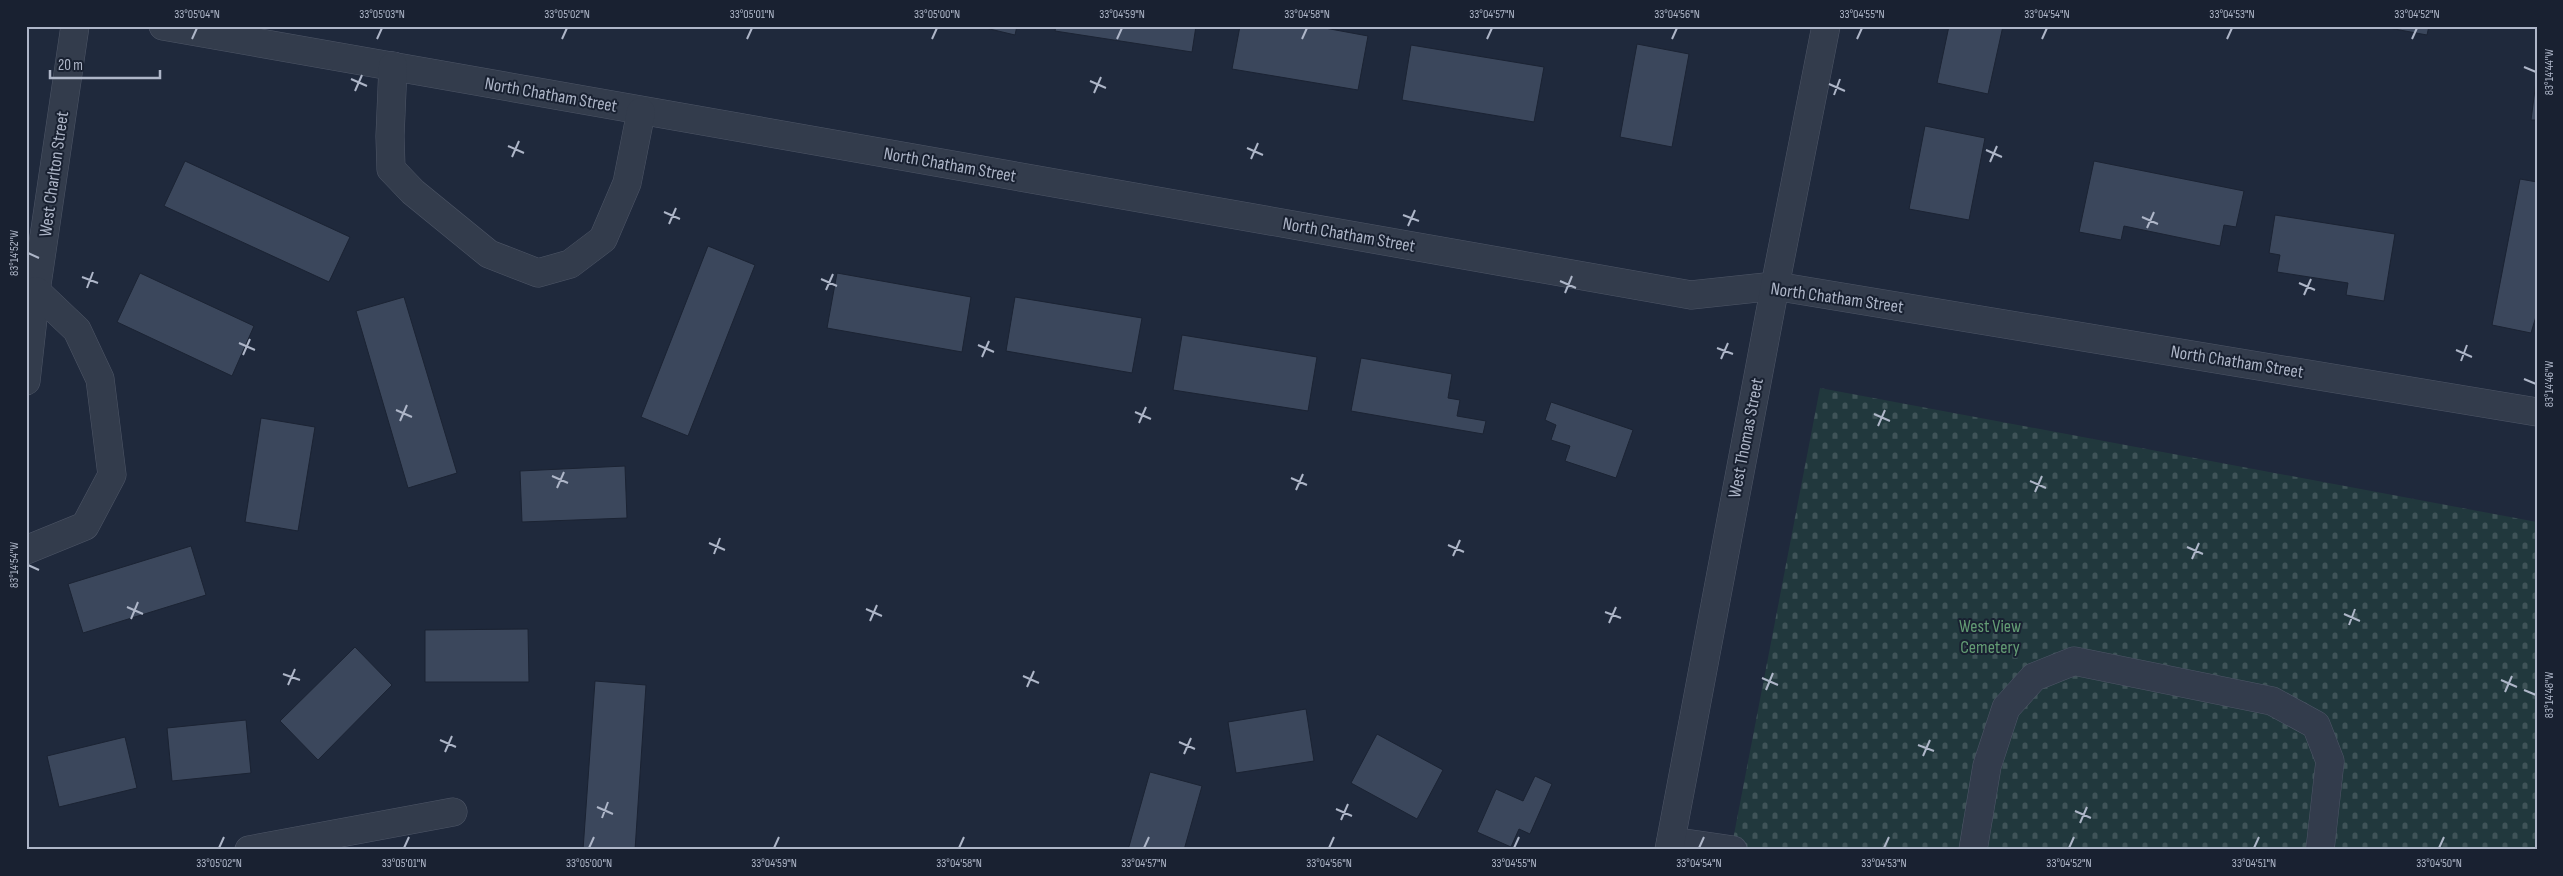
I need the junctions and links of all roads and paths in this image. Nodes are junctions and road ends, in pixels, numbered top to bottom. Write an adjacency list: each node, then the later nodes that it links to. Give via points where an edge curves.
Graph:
1 (75, 26): 7 (street, West Charlton Street)
2 (163, 26): 4 (street, North Chatham Street)
3 (1826, 26): 6 (street, West Thomas Street)
4 (394, 66): 5 (street, North Chatham Street); 5 (street, via 391,169 413,192 489,254 538,273 570,264 603,239 626,183)
5 (641, 112): 6 (street, North Chatham Street, via 1691,295)
6 (1775, 286): 9 (street, North Chatham Street); 12 (street, West Thomas Street)
7 (36, 291): 8 (street, West Charlton Street); 10 (street, via 77,330 100,379 112,475 85,526)
8 (26, 381)
9 (2537, 412)
10 (26, 550)
11 (453, 812): 13 (street)
12 (1670, 845): 14 (street)
13 (249, 850)
14 (1733, 850)
15 (1973, 850): 16 (street, via 1987,766 2006,708 2034,677 2074,661 2272,701 2316,725 2330,761)
16 (2320, 850)

